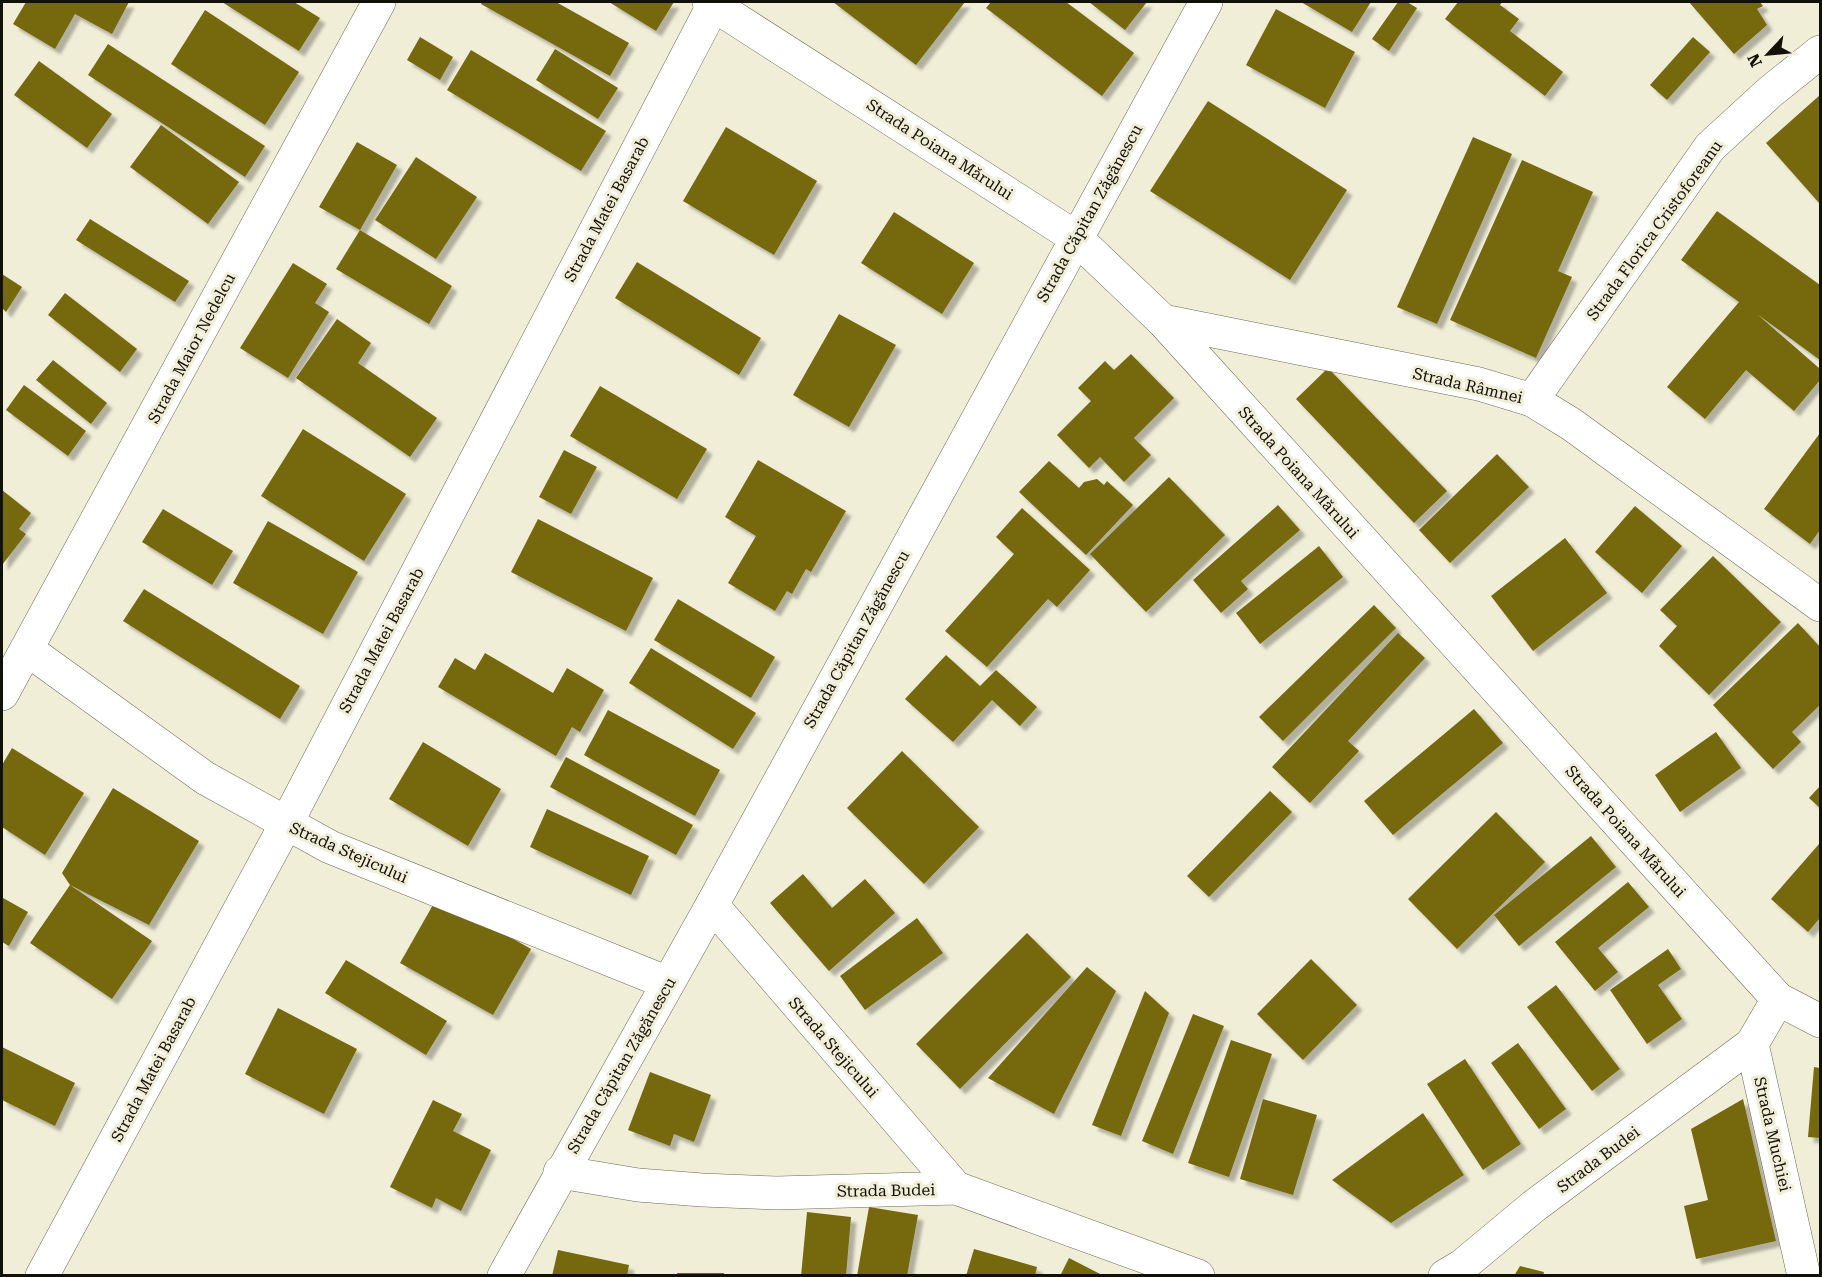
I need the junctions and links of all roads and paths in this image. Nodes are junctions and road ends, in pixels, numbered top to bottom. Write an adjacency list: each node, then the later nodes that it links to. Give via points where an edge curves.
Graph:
1 (379, 2): 9 (street, Strada Maior Nedelcu)
2 (712, 2): 5 (street, Strada Poiana Mărului); 11 (street, Strada Matei Basarab)
3 (1206, 2): 5 (street, Strada Căpitan Zăgănescu)
4 (1821, 52): 7 (street, Strada Florica Cristoforeanu, via 1710,147)
5 (1075, 237): 6 (street, Strada Poiana Mărului); 12 (street, Strada Căpitan Zăgănescu)
6 (1162, 321): 7 (street, Strada Râmnei, via 1479,384); 14 (street, Strada Poiana Mărului)
7 (1532, 400): 8 (street, Strada Râmnei)
8 (1821, 605)
9 (28, 650): 10 (street, Strada Maior Nedelcu); 11 (street, Strada Stejicului, via 204,778)
10 (2, 694)
11 (286, 824): 13 (street, Strada Stejicului, via 330,847); 19 (street, Strada Matei Basarab)
12 (712, 905): 13 (street, Strada Căpitan Zăgănescu); 18 (street, Strada Stejicului)
13 (668, 983): 17 (street, Strada Căpitan Zăgănescu)
14 (1778, 999): 15 (street, Strada Poiana Mărului); 16 (street)
15 (1821, 1021)
16 (1752, 1044): 22 (street, Strada Budei, via 1534,1206 1462,1266); 23 (street, Strada Muchiei)
17 (560, 1172): 18 (street, Strada Budei, via 638,1185 777,1193); 20 (street, Strada Căpitan Zăgănescu)
18 (956, 1188): 21 (street, Strada Budei)
19 (42, 1275)
20 (504, 1275)
21 (1198, 1275)
22 (1445, 1275)
23 (1804, 1275)

